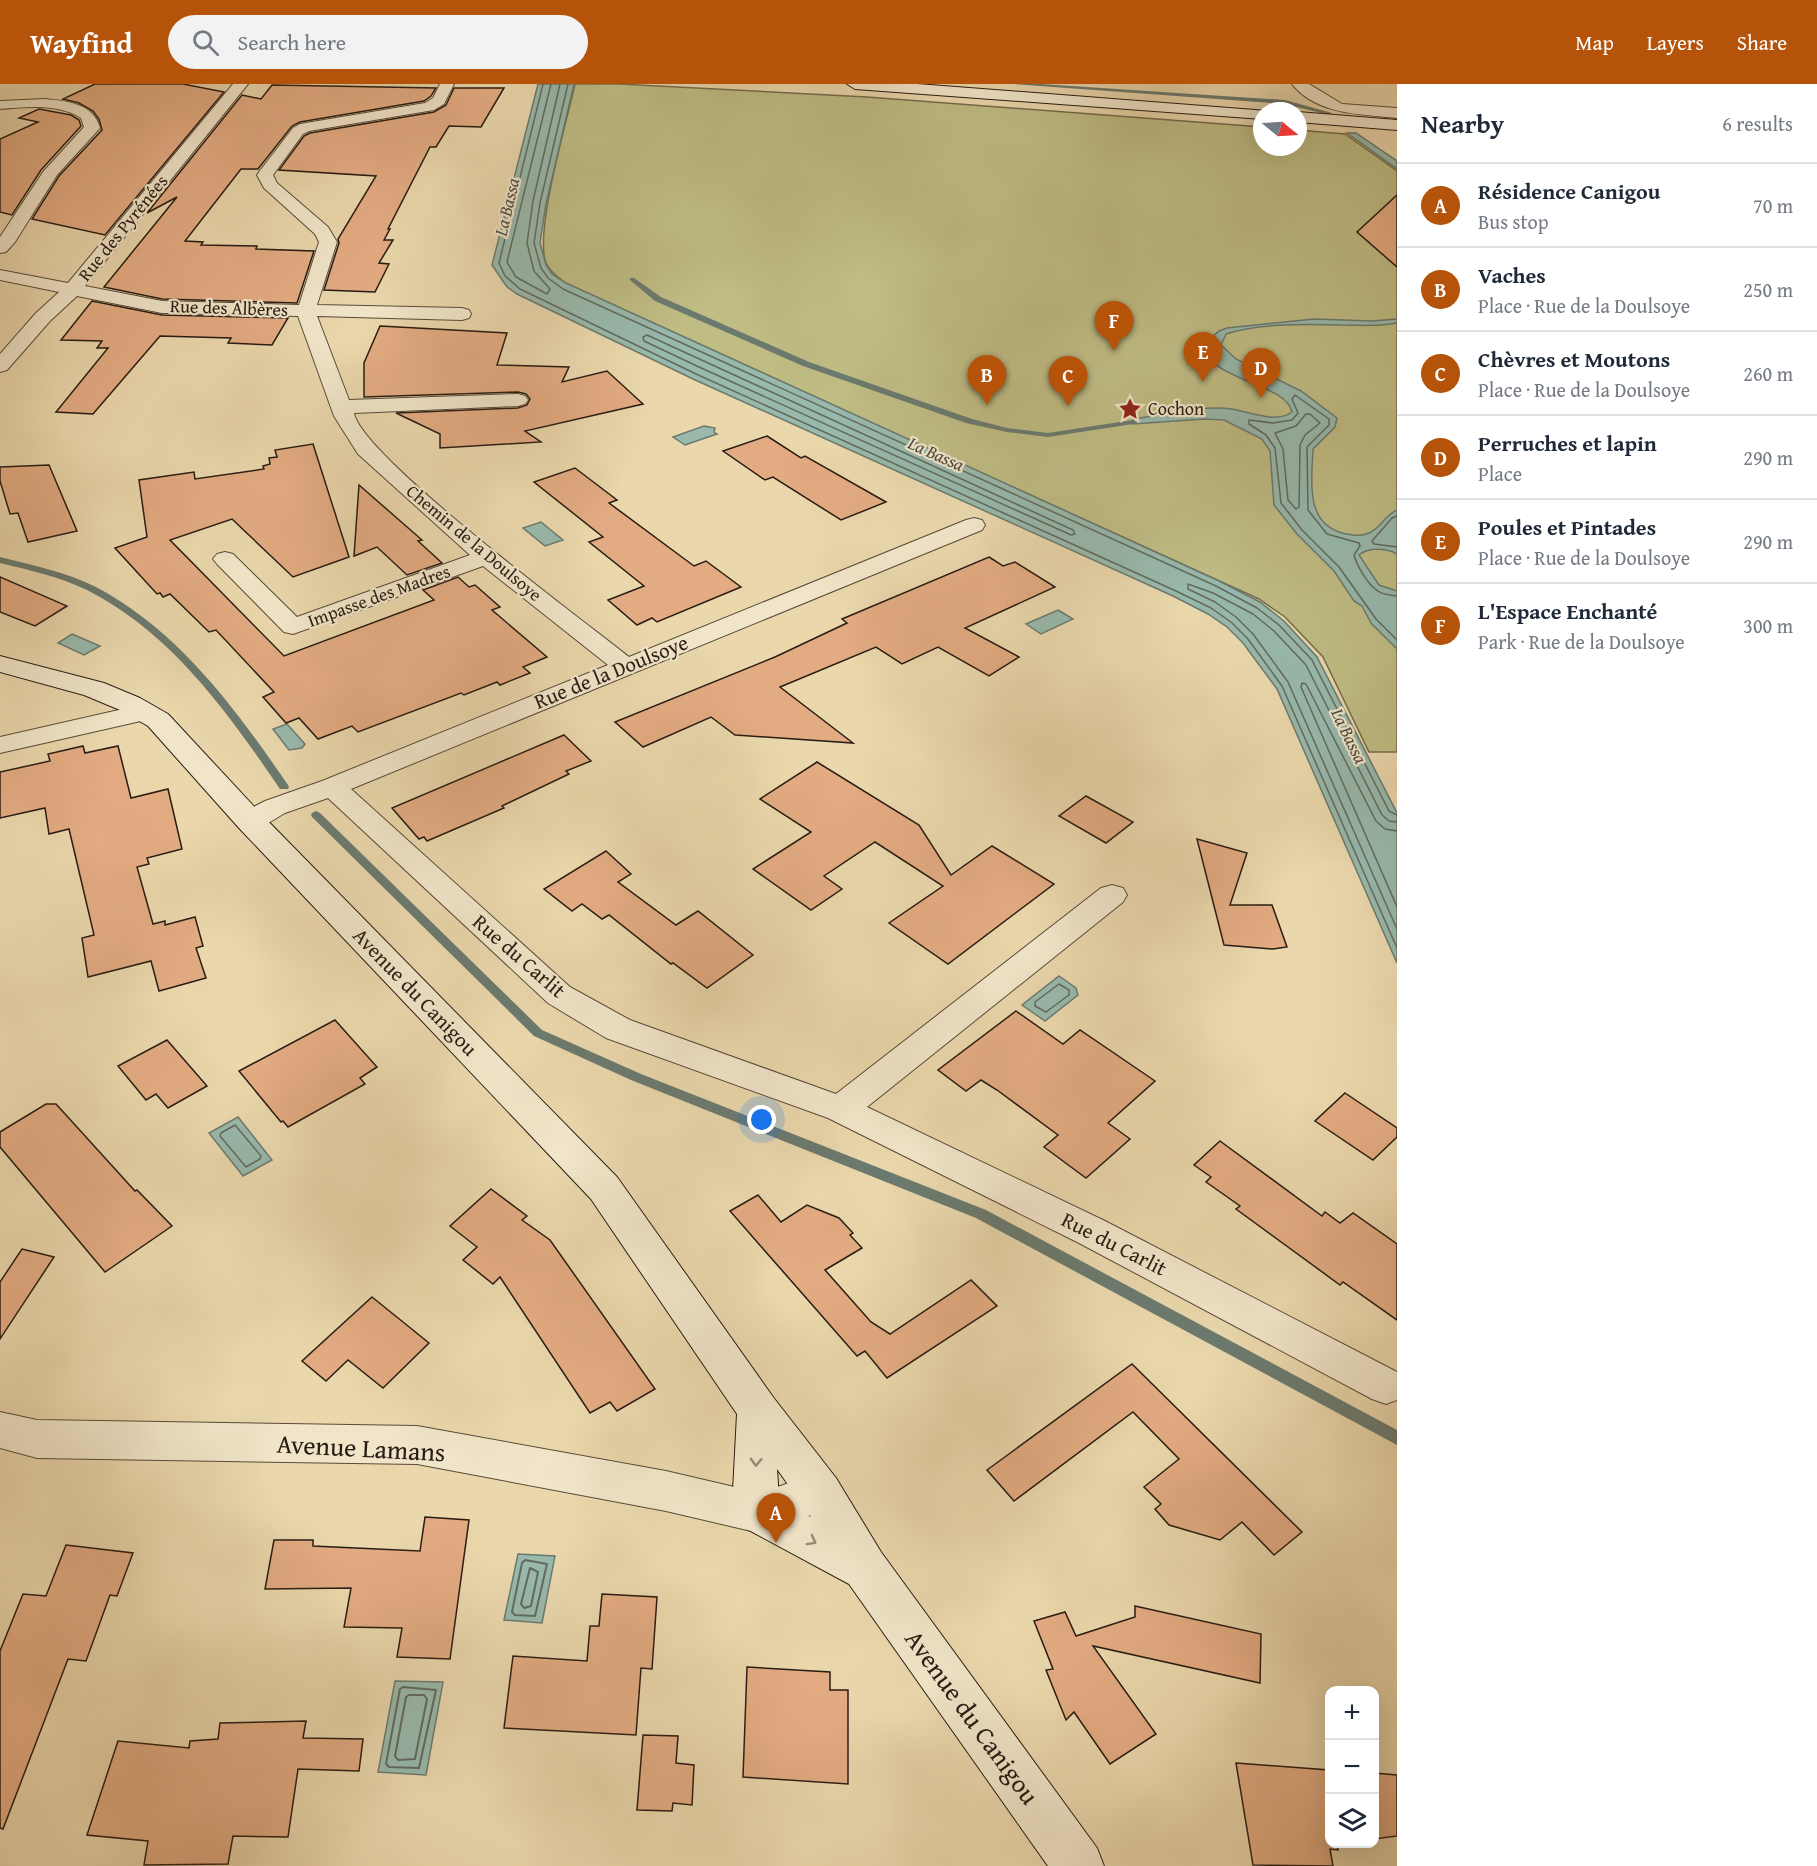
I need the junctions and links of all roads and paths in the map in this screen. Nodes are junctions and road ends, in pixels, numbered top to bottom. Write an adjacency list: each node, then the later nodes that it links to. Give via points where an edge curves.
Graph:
1 (241, 84): 12 (street, Rue des Pyrénées)
2 (447, 84): 13 (street, via 439,100 429,107 305,127 265,175 270,185 322,231 328,242)
3 (855, 84): 6 (street)
4 (1299, 84): 7 (street, via 1340,108)
5 (0, 105): 10 (street, via 31,103 76,108 88,117 92,128 51,172)
6 (1253, 113)
7 (1397, 113)
8 (1307, 118): 9 (street)
9 (1397, 124)
10 (0, 248)
11 (0, 275): 12 (street, Rue des Albères)
12 (73, 289): 13 (street, Rue des Albères, via 162,307); 15 (street, Rue des Pyrénées)
13 (306, 311): 14 (street, Rue des Albères); 17 (street, Chemin de la Doulsoye)
14 (462, 314)
15 (0, 366)
16 (518, 400): 17 (street)
17 (341, 407): 19 (street, Chemin de la Doulsoye, via 366,448)
18 (974, 525): 22 (street, Rue de la Doulsoye)
19 (486, 557): 20 (street, Impasse des Madres, via 293,627); 22 (street, Chemin de la Doulsoye)
20 (225, 559)
21 (0, 664): 23 (street, Avenue du Canigou, via 94,689)
22 (625, 666): 25 (street, Rue de la Doulsoye)
23 (145, 712): 24 (street); 26 (street, Avenue du Canigou, via 158,720)
24 (0, 745)
25 (332, 787): 26 (street, Rue de la Doulsoye); 28 (street, Rue du Carlit, via 559,995 618,1029)
26 (250, 820): 30 (street, Avenue du Canigou, via 604,1188)
27 (1112, 895): 28 (street)
28 (840, 1108): 29 (street, Rue du Carlit, via 1092,1232)
29 (1386, 1386)
30 (758, 1410): 32 (street, Avenue du Canigou); 33 (street, one-way to 33, via 755,1491)
31 (0, 1430): 33 (street, Avenue Lamans, via 37,1439 417,1445 666,1491)
32 (821, 1492): 33 (street); 34 (street, Avenue du Canigou)
33 (760, 1513): 34 (street, Avenue du Canigou, one-way to 34)
34 (865, 1568): 35 (street, Avenue du Canigou)
35 (1079, 1866)

